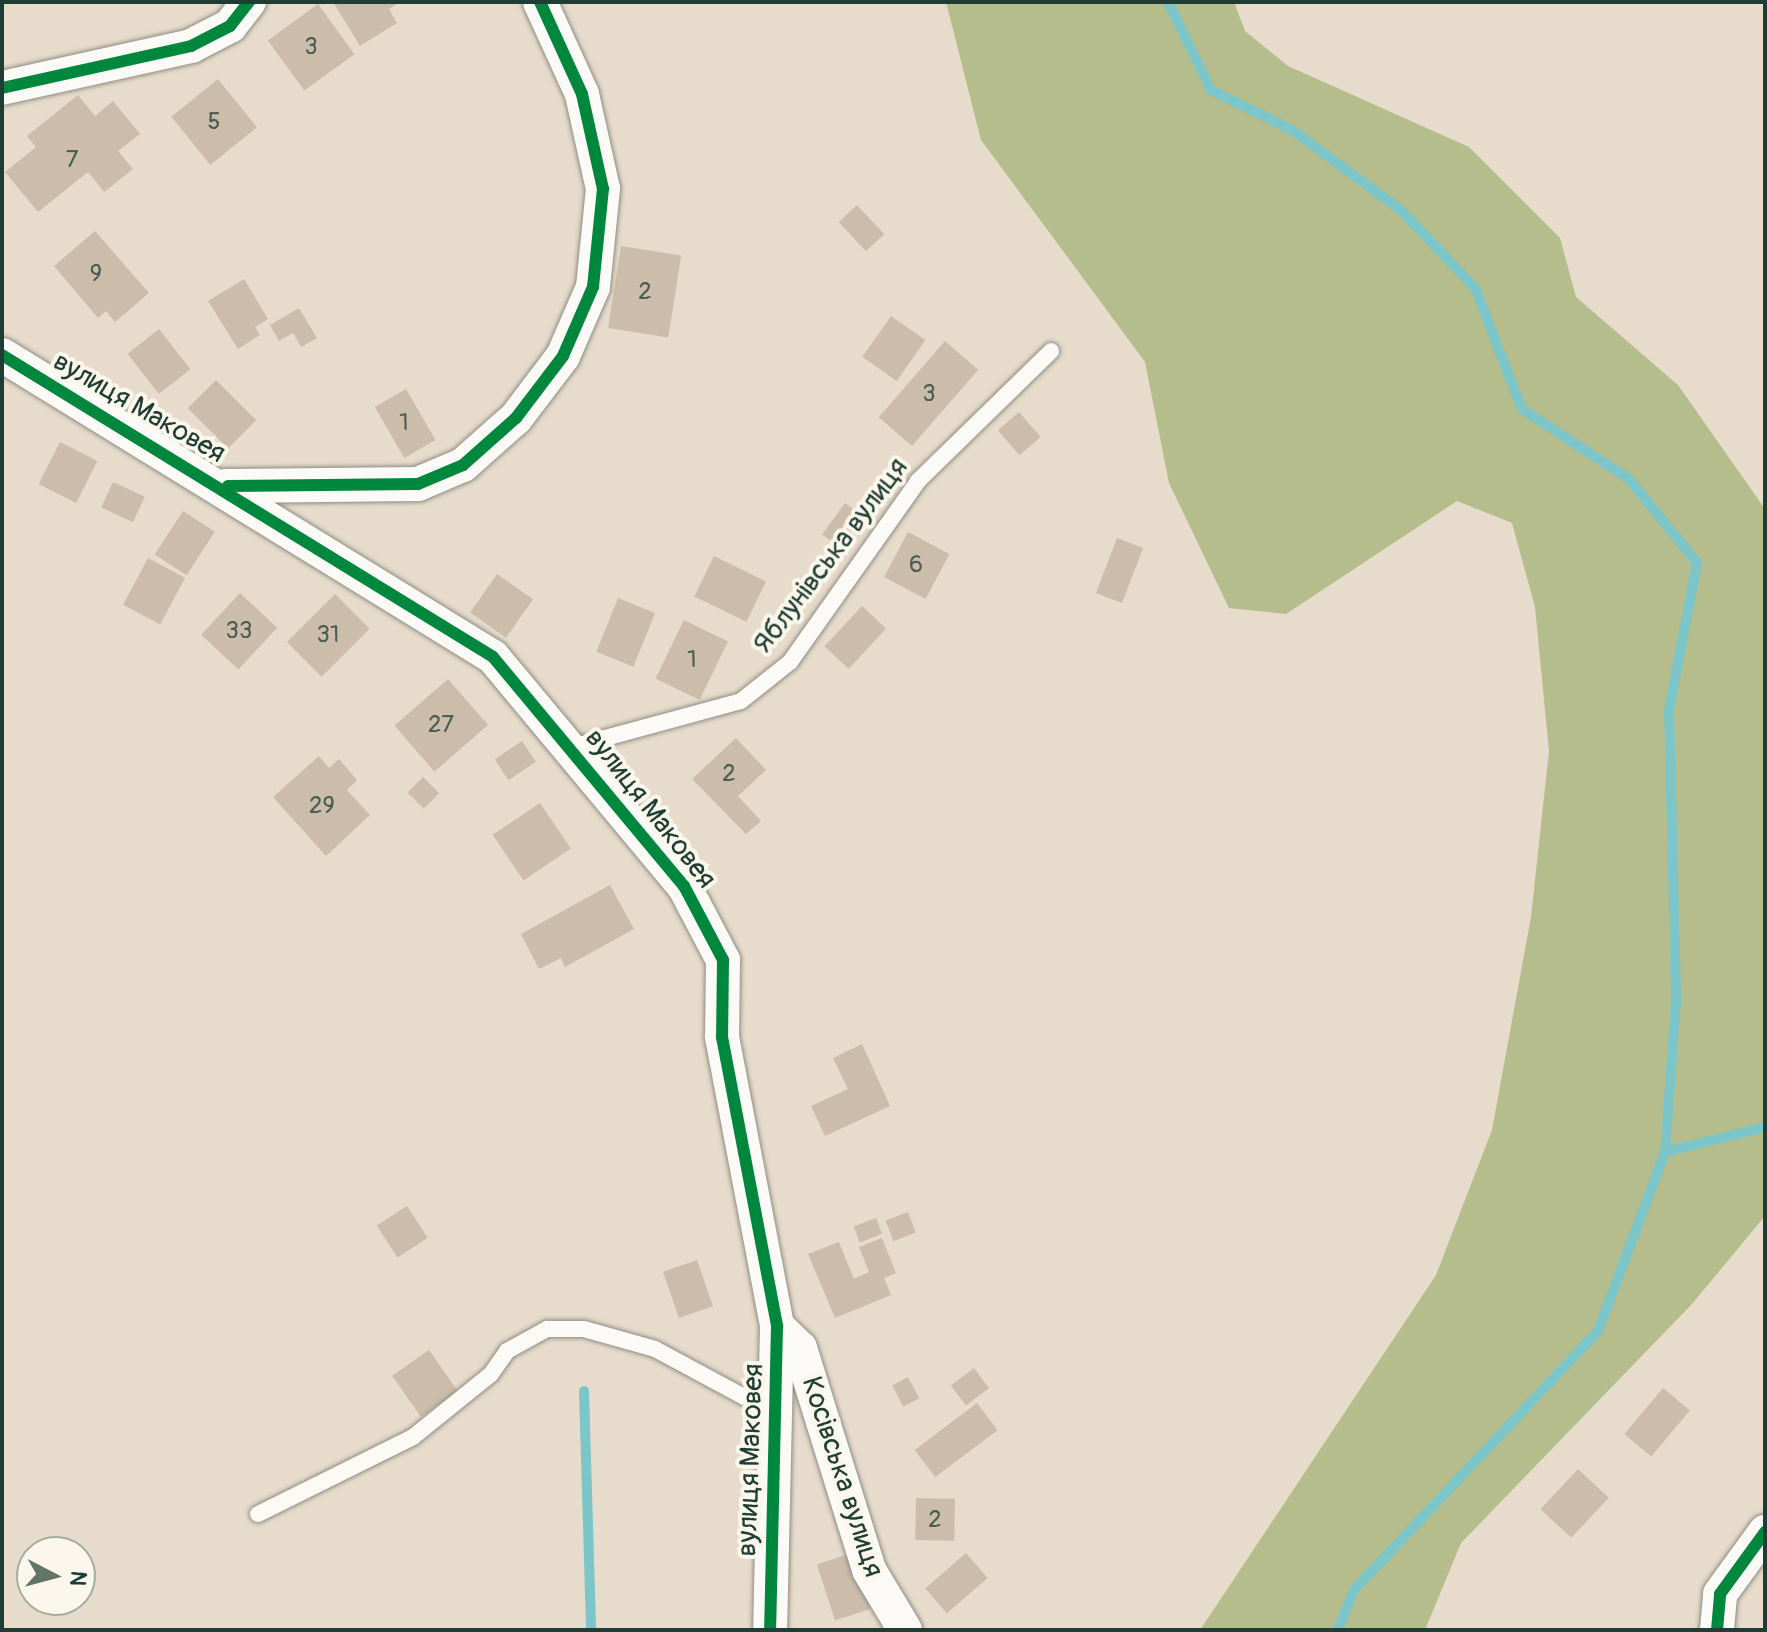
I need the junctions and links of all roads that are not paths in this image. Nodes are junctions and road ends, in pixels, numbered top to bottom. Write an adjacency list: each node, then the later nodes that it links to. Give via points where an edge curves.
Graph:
1 (249, 2): 3 (street, via 230,26 191,46)
2 (540, 2): 6 (street, via 582,94 603,189 593,287 563,356 516,418 463,465 418,484)
3 (2, 88)
4 (1051, 351): 7 (lane, Яблунівська вулиця, via 918,481 790,662 741,701)
5 (2, 355): 6 (street, вулиця Маковея)
6 (226, 486): 7 (street, вулиця Маковея, via 493,657)
7 (572, 747): 8 (street, вулиця Маковея, via 684,886 723,960 722,1037)
8 (777, 1326): 9 (street, вулиця Маковея); 13 (street, Косівська вулиця, via 800,1348 869,1570)
9 (779, 1417): 10 (lane, via 655,1349 584,1329 547,1329 507,1351 491,1374 413,1437); 12 (street, вулиця Маковея)
10 (258, 1514)
11 (1765, 1532): 14 (street, via 1720,1594)
12 (770, 1630)
13 (905, 1630)
14 (1717, 1630)

